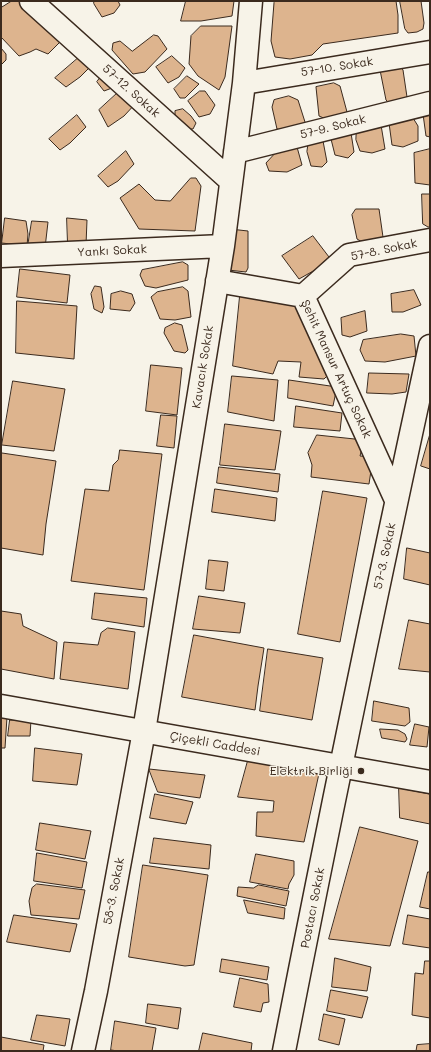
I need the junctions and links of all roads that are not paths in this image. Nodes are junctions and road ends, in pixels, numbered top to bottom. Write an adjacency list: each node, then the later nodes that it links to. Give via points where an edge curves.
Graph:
1 (31, 1): 7 (street, 57-12. Sokak)
2 (251, 1): 4 (street, Kavacık Sokak)
3 (430, 52): 4 (street, 57-10. Sokak)
4 (244, 83): 6 (street, Kavacık Sokak)
5 (430, 102): 6 (street, 57-9. Sokak)
6 (235, 152): 7 (street, Kavacık Sokak)
7 (231, 181): 9 (street, Kavacık Sokak)
8 (430, 240): 12 (street, 57-8. Sokak, via 349,255)
9 (223, 246): 10 (street, Yankı Sokak); 11 (street, Kavacık Sokak)
10 (1, 256)
11 (217, 281): 12 (street, Şehit Mansur Artuç Sokak); 16 (street, Kavacık Sokak)
12 (303, 296): 14 (street, Şehit Mansur Artuç Sokak)
13 (430, 346): 14 (street, 57-3. Sokak)
14 (396, 500): 17 (street, 57-3. Sokak)
15 (1, 706): 16 (street, Çiçekli Caddesi)
16 (144, 732): 17 (street, Çiçekli Caddesi); 19 (street, 58-3. Sokak, via 96,991)
17 (342, 766): 18 (street, Çiçekli Caddesi); 20 (street, Postacı Sokak)
18 (430, 782)
19 (82, 1051)
20 (284, 1051)

